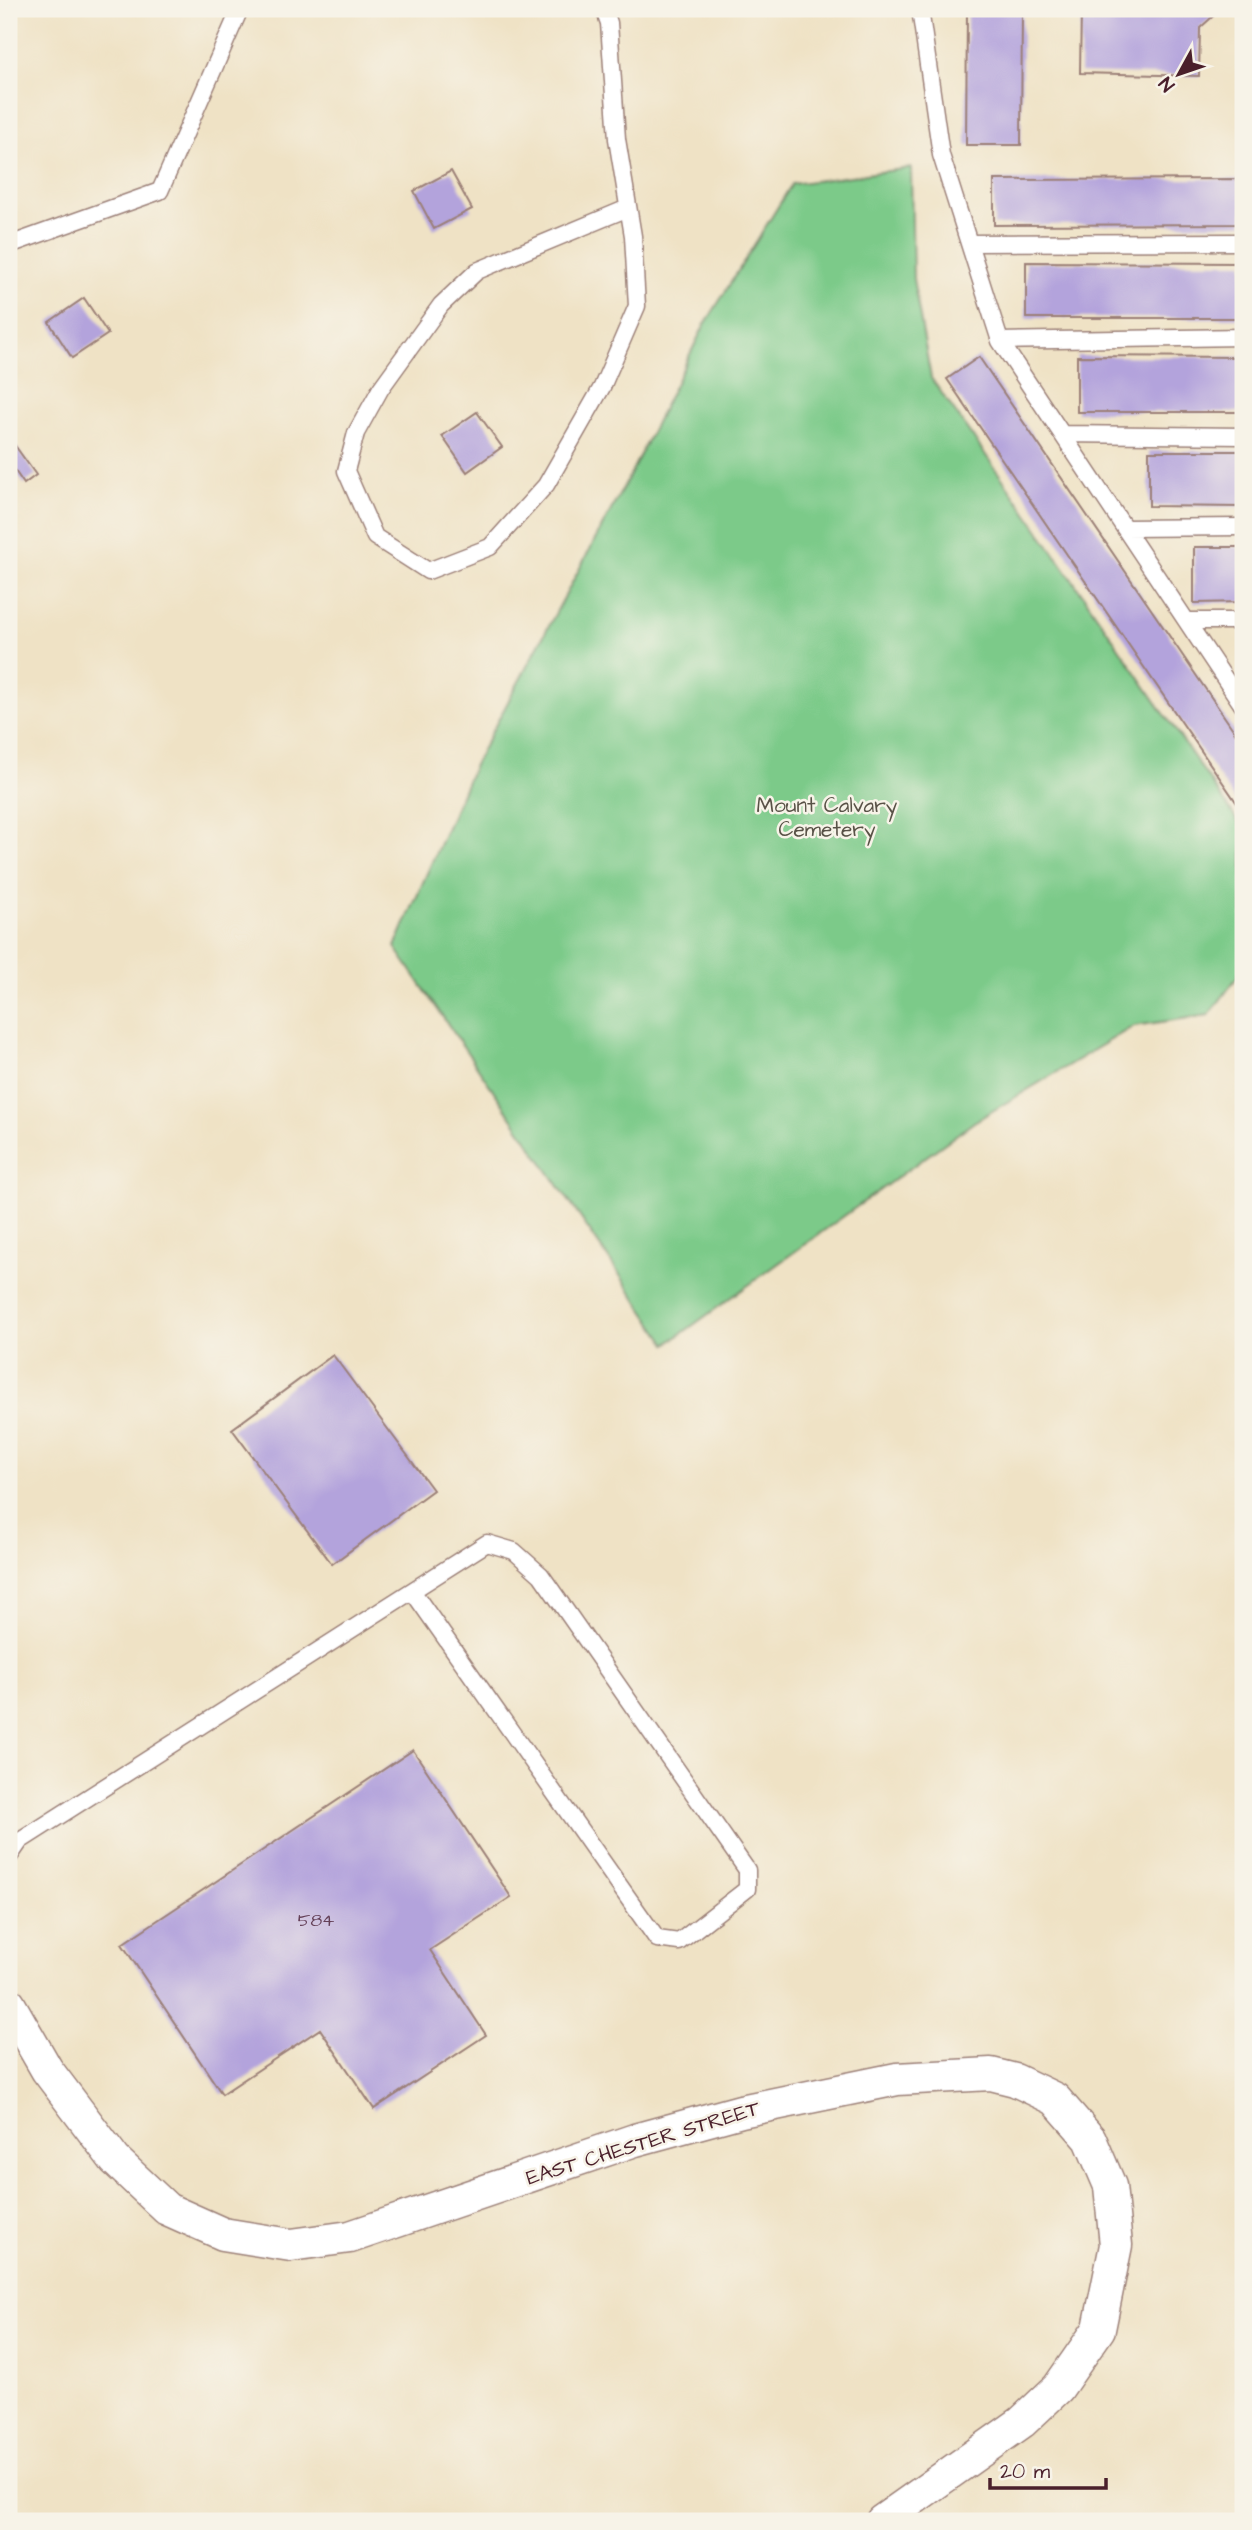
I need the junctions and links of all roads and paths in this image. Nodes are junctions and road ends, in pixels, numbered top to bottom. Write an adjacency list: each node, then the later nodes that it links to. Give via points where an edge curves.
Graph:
1 (240, 9): 7 (lane, via 160,191)
2 (604, 9): 4 (lane)
3 (920, 9): 6 (lane, via 941,155)
4 (628, 208): 4 (lane, via 637,306 602,387 546,485 490,547 428,571 375,537 346,471 356,433 380,388 440,305 477,271)
5 (1243, 242): 6 (lane)
6 (969, 243): 9 (lane)
7 (9, 244)
8 (1243, 337): 9 (lane)
9 (1000, 341): 10 (lane)
10 (1062, 434): 11 (lane); 13 (lane)
11 (1243, 436)
12 (1243, 527): 13 (lane)
13 (1125, 528): 14 (lane)
14 (1187, 621): 15 (lane); 16 (lane)
15 (1243, 621)
16 (1243, 706)
17 (413, 1592): 17 (lane, via 657,1939 679,1942 747,1889 747,1870 541,1575 514,1551 486,1543); 18 (lane, via 20,1840)
18 (9, 1857)
19 (9, 2004): 20 (street, EAST CHESTER STREET, via 47,2070 115,2160 167,2209 223,2234 291,2245 350,2237 635,2140 741,2111 897,2079 991,2074 1055,2099 1090,2139 1110,2186 1116,2245 1099,2329 1058,2388 1023,2422)
20 (882, 2521)

